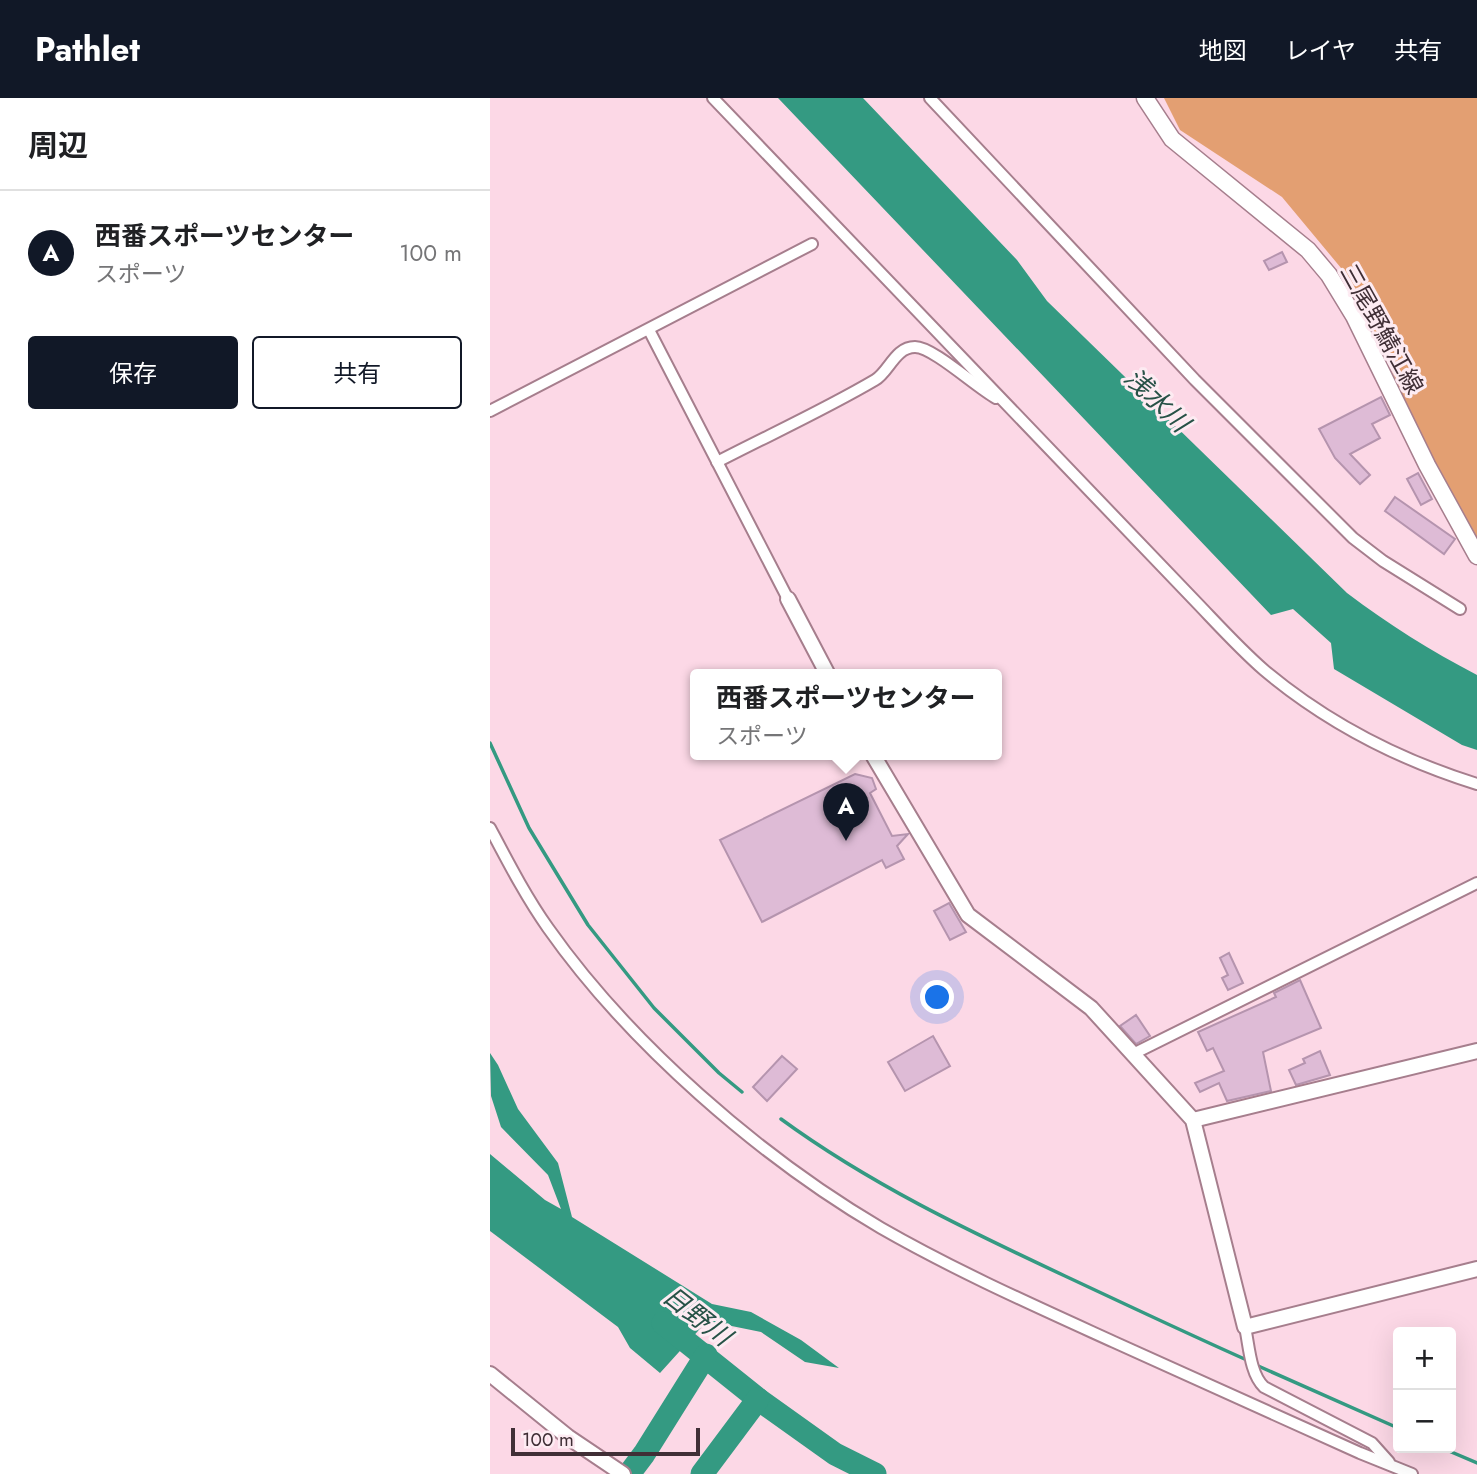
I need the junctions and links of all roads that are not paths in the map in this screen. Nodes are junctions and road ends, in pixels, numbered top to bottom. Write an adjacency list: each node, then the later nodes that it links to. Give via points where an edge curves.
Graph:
1 (713, 98): 6 (street)
2 (930, 98): 11 (street, via 1195,380 1353,538)
3 (1146, 98): 9 (main road, 三尾野鯖江線, via 1172,139 1308,250 1329,275)
4 (811, 244): 5 (street)
5 (649, 330): 7 (street); 8 (street)
6 (1005, 402): 8 (street, via 982,391 927,349 912,347 899,354 878,379); 14 (street, via 1264,669 1326,716 1383,747)
7 (490, 411)
8 (716, 461): 10 (street)
9 (1477, 556)
10 (788, 599): 12 (street)
11 (1460, 609)
12 (825, 669)
13 (876, 760): 18 (street, via 968,915 1091,1008)
14 (1477, 784)
15 (490, 828): 23 (street, via 547,928 605,1000 686,1083 814,1184 880,1227 1017,1298)
16 (1477, 883): 18 (street)
17 (1477, 1051): 19 (street)
18 (1133, 1054): 19 (street)
19 (1193, 1120): 21 (street)
20 (1477, 1269): 21 (street)
21 (1245, 1327): 23 (street, via 1257,1381 1372,1443)
22 (490, 1374): 24 (street)
23 (1391, 1464): 25 (street)
24 (617, 1470)
25 (1412, 1474)

